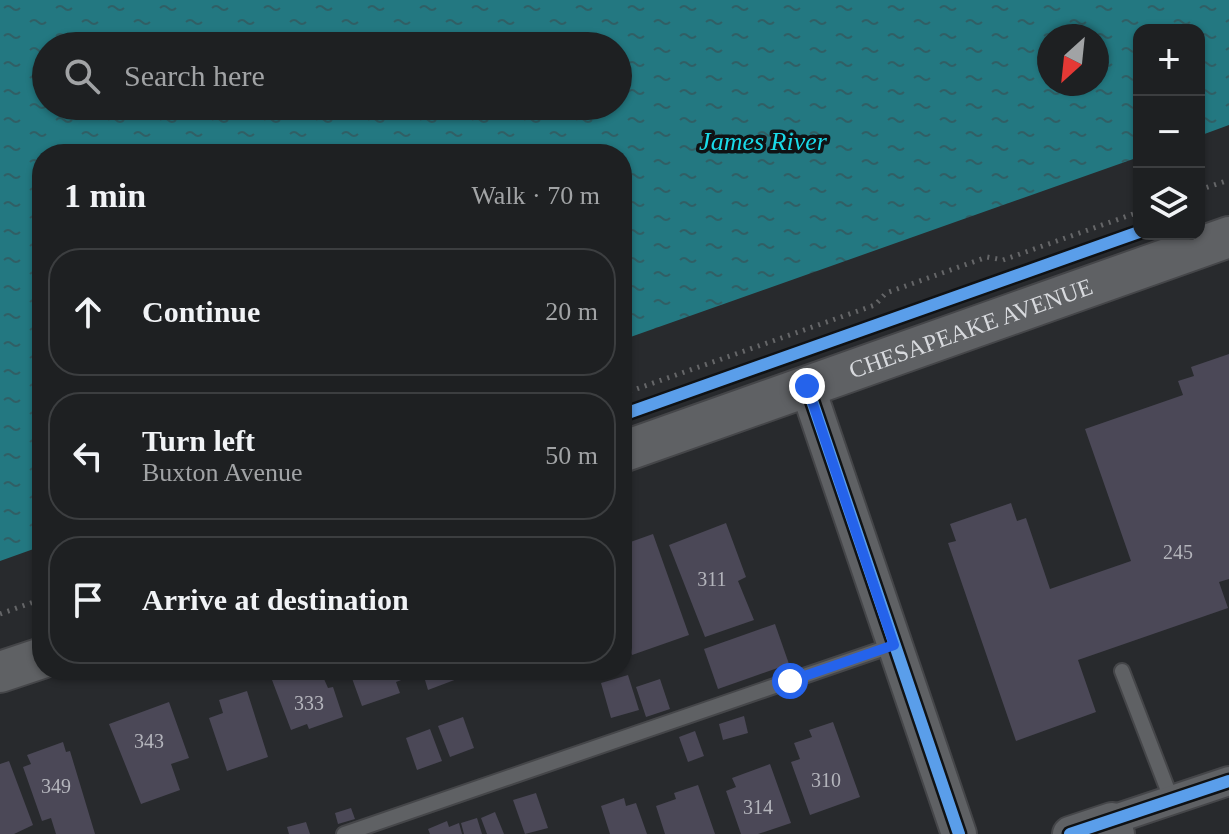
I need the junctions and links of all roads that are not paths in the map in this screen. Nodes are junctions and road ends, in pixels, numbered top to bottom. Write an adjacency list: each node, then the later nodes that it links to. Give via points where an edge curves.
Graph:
1 (1229, 237): 2 (main road, CHESAPEAKE AVENUE)
2 (807, 386): 3 (main road, CHESAPEAKE AVENUE); 4 (street)
3 (632, 448)
4 (894, 645): 11 (lane); 12 (street)
5 (32, 661): 7 (main road)
6 (1122, 671): 9 (lane)
7 (0, 672)
8 (1229, 781): 9 (street)
9 (1172, 801): 10 (street)
10 (1115, 827): 13 (street)
11 (344, 834)
12 (959, 834)
13 (1070, 834)

